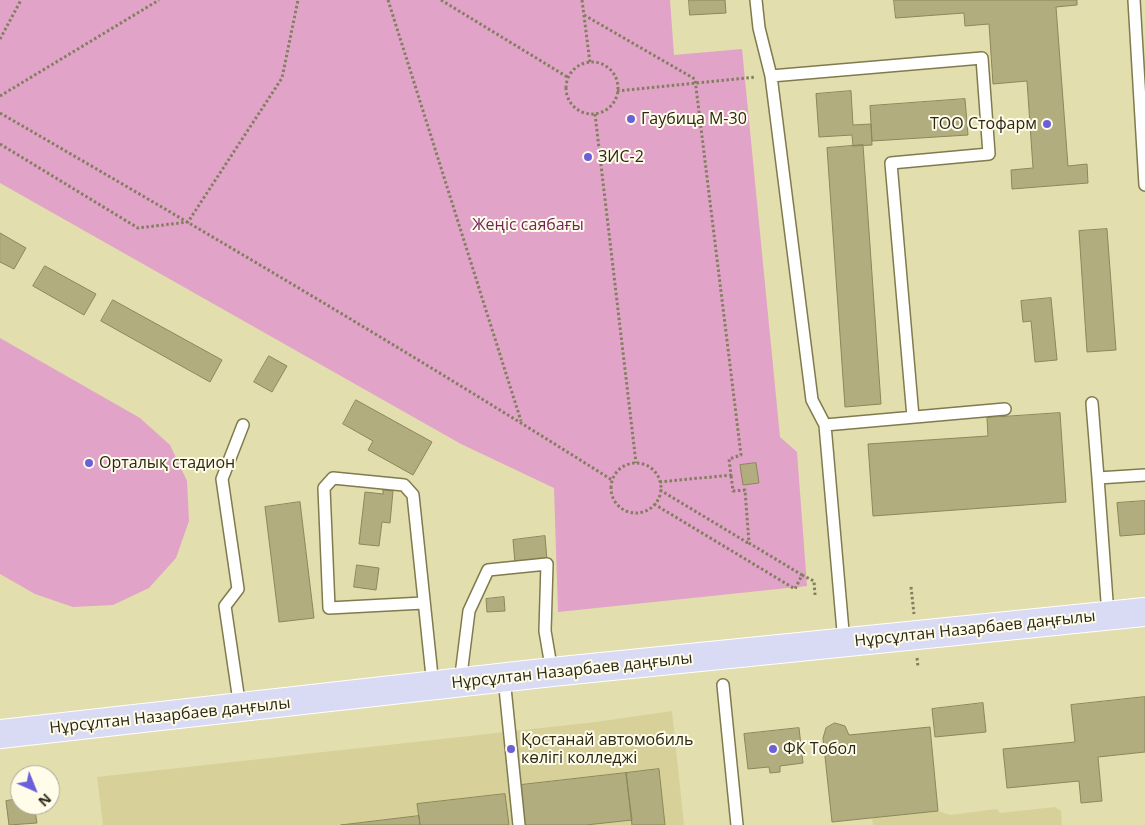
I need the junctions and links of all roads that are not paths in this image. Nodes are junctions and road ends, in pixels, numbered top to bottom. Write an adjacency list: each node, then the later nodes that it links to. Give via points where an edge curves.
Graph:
1 (756, 0): 3 (lane)
2 (1134, 0): 4 (lane)
3 (771, 76): 8 (lane, via 982,58 989,154 891,163); 10 (lane, via 812,400)
4 (1144, 167): 5 (lane)
5 (1145, 185)
6 (1092, 403): 12 (lane)
7 (1005, 409): 8 (lane)
8 (913, 417): 10 (lane)
9 (243, 425): 22 (lane, via 222,479 238,589 225,606)
10 (825, 425): 16 (lane)
11 (1145, 475): 12 (lane)
12 (1098, 478): 15 (lane)
13 (423, 603): 13 (lane, via 413,495 404,485 333,478 324,488 330,608); 21 (lane)
14 (1145, 612): 15 (main road, Нұрсұлтан Назарбаев даңғылы)
15 (1108, 615): 16 (main road, Нұрсұлтан Назарбаев даңғылы)
16 (844, 642): 17 (main road, Нұрсұлтан Назарбаев даңғылы)
17 (552, 672): 18 (main road, Нұрсұлтан Назарбаев даңғылы); 19 (lane, via 545,631 547,564 488,570 470,611)
18 (504, 678): 19 (main road, Нұрсұлтан Назарбаев даңғылы); 24 (lane)
19 (460, 683): 21 (main road, Нұрсұлтан Назарбаев даңғылы)
20 (723, 685): 25 (lane)
21 (433, 686): 22 (main road, Нұрсұлтан Назарбаев даңғылы)
22 (240, 708): 23 (main road, Нұрсұлтан Назарбаев даңғылы)
23 (0, 734)
24 (519, 825)
25 (737, 825)

